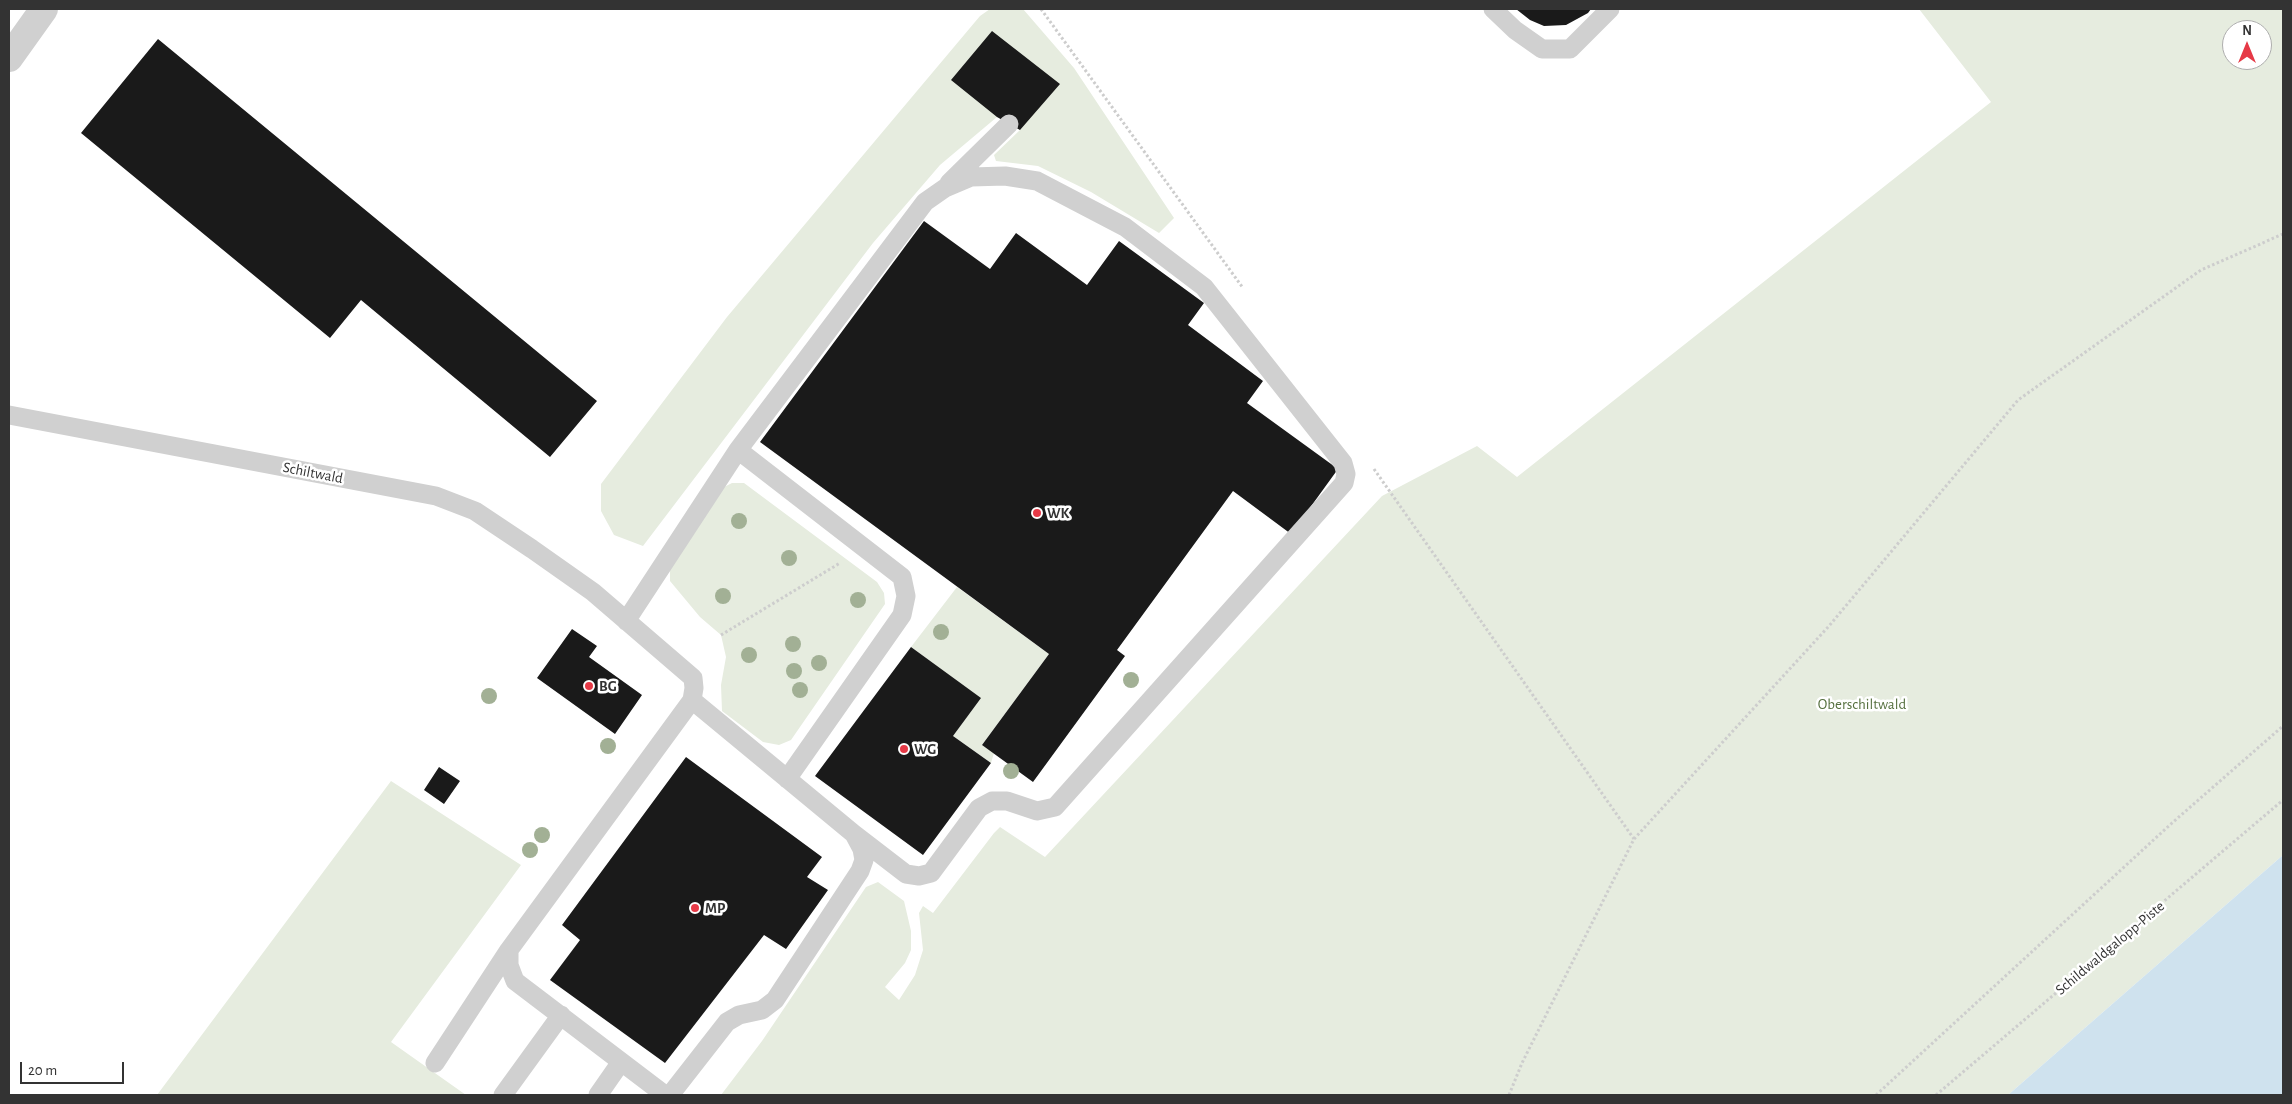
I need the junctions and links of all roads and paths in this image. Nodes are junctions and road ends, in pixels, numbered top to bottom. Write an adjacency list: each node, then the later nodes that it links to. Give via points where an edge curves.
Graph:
1 (44, 9): 4 (street)
2 (1493, 9): 3 (lane, via 1542,49 1570,49)
3 (1610, 9)
4 (9, 58)
5 (1008, 124): 6 (lane)
6 (945, 188): 9 (lane, via 925,202); 17 (lane, via 971,177 1005,176 1036,182 1125,227 1204,287 1343,462 1346,474 1344,483 1055,807 1037,811 1007,801 986,804 979,808 931,873 919,876 906,874)
7 (2283, 234): 26 (path, via 2201,270 2018,400 1828,626 1634,839)
8 (9, 415): 11 (lane, Schiltwald, via 436,496 475,511 593,592)
9 (738, 450): 10 (lane); 11 (lane)
10 (865, 548): 12 (path); 15 (lane, via 902,577 906,596 902,615)
11 (626, 621): 13 (lane, Schiltwald, via 693,678)
12 (721, 635)
13 (692, 700): 15 (lane); 18 (lane)
14 (2283, 726): 27 (path, via 2172,823)
15 (787, 779): 17 (lane)
16 (2283, 800): 28 (path, Schildwaldgalopp-Piste)
17 (854, 834): 25 (lane, via 864,860 860,871 775,1000 762,1010 727,1022)
18 (509, 950): 19 (lane, via 515,981); 21 (lane)
19 (561, 1016): 20 (lane); 22 (lane)
20 (621, 1062): 23 (lane); 24 (lane)
21 (434, 1063)
22 (503, 1095)
23 (598, 1095)
24 (665, 1095)
25 (670, 1095)
26 (1509, 1095)
27 (1876, 1095)
28 (1936, 1095)

